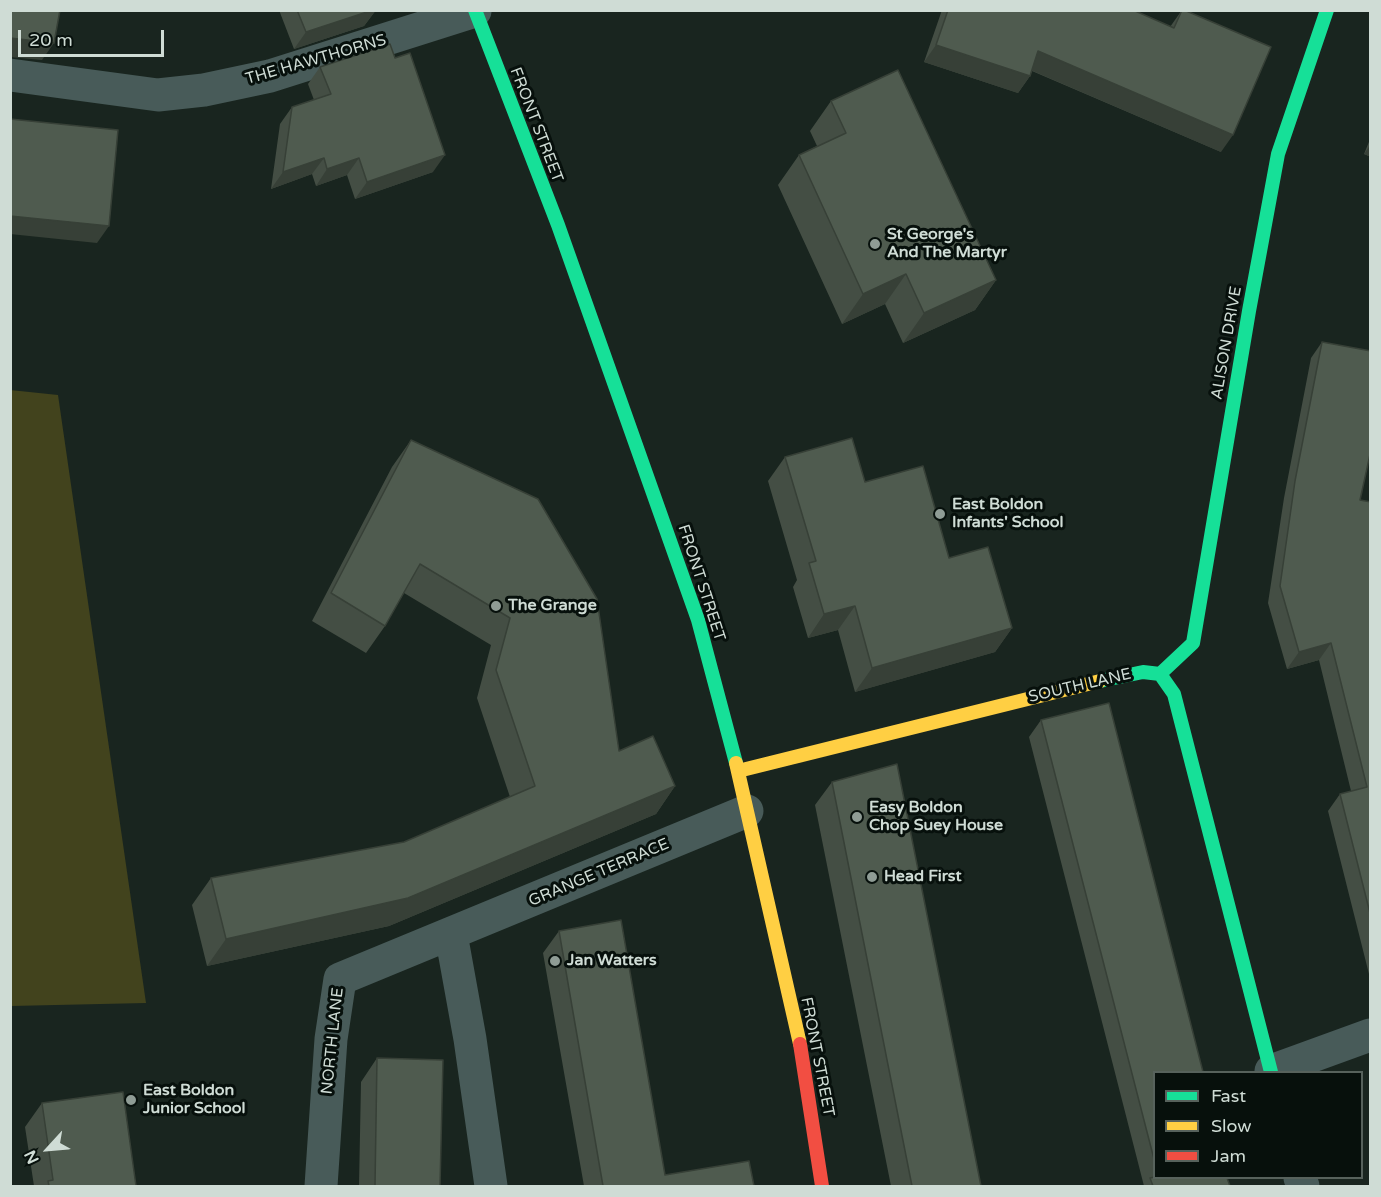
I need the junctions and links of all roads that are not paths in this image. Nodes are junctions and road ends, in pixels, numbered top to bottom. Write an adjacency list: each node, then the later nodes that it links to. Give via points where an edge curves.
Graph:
1 (1327, 10): 4 (street, ALISON DRIVE, via 1278,154 1193,644)
2 (475, 11): 3 (street, THE HAWTHORNS, via 270,76 204,90 158,94); 5 (street, FRONT STREET, via 558,225 698,620)
3 (10, 75)
4 (1160, 674): 5 (street, SOUTH LANE, via 1123,675); 9 (street, via 1174,694)
5 (738, 771): 6 (street, FRONT STREET)
6 (747, 812): 7 (street, GRANGE TERRACE); 13 (street, FRONT STREET, via 803,1058)
7 (451, 934): 11 (street, NORTH LANE, via 340,979 331,1039); 12 (street)
8 (1371, 1035): 10 (street)
9 (1271, 1071)
10 (1274, 1071)
11 (321, 1186)
12 (491, 1186)
13 (822, 1186)

